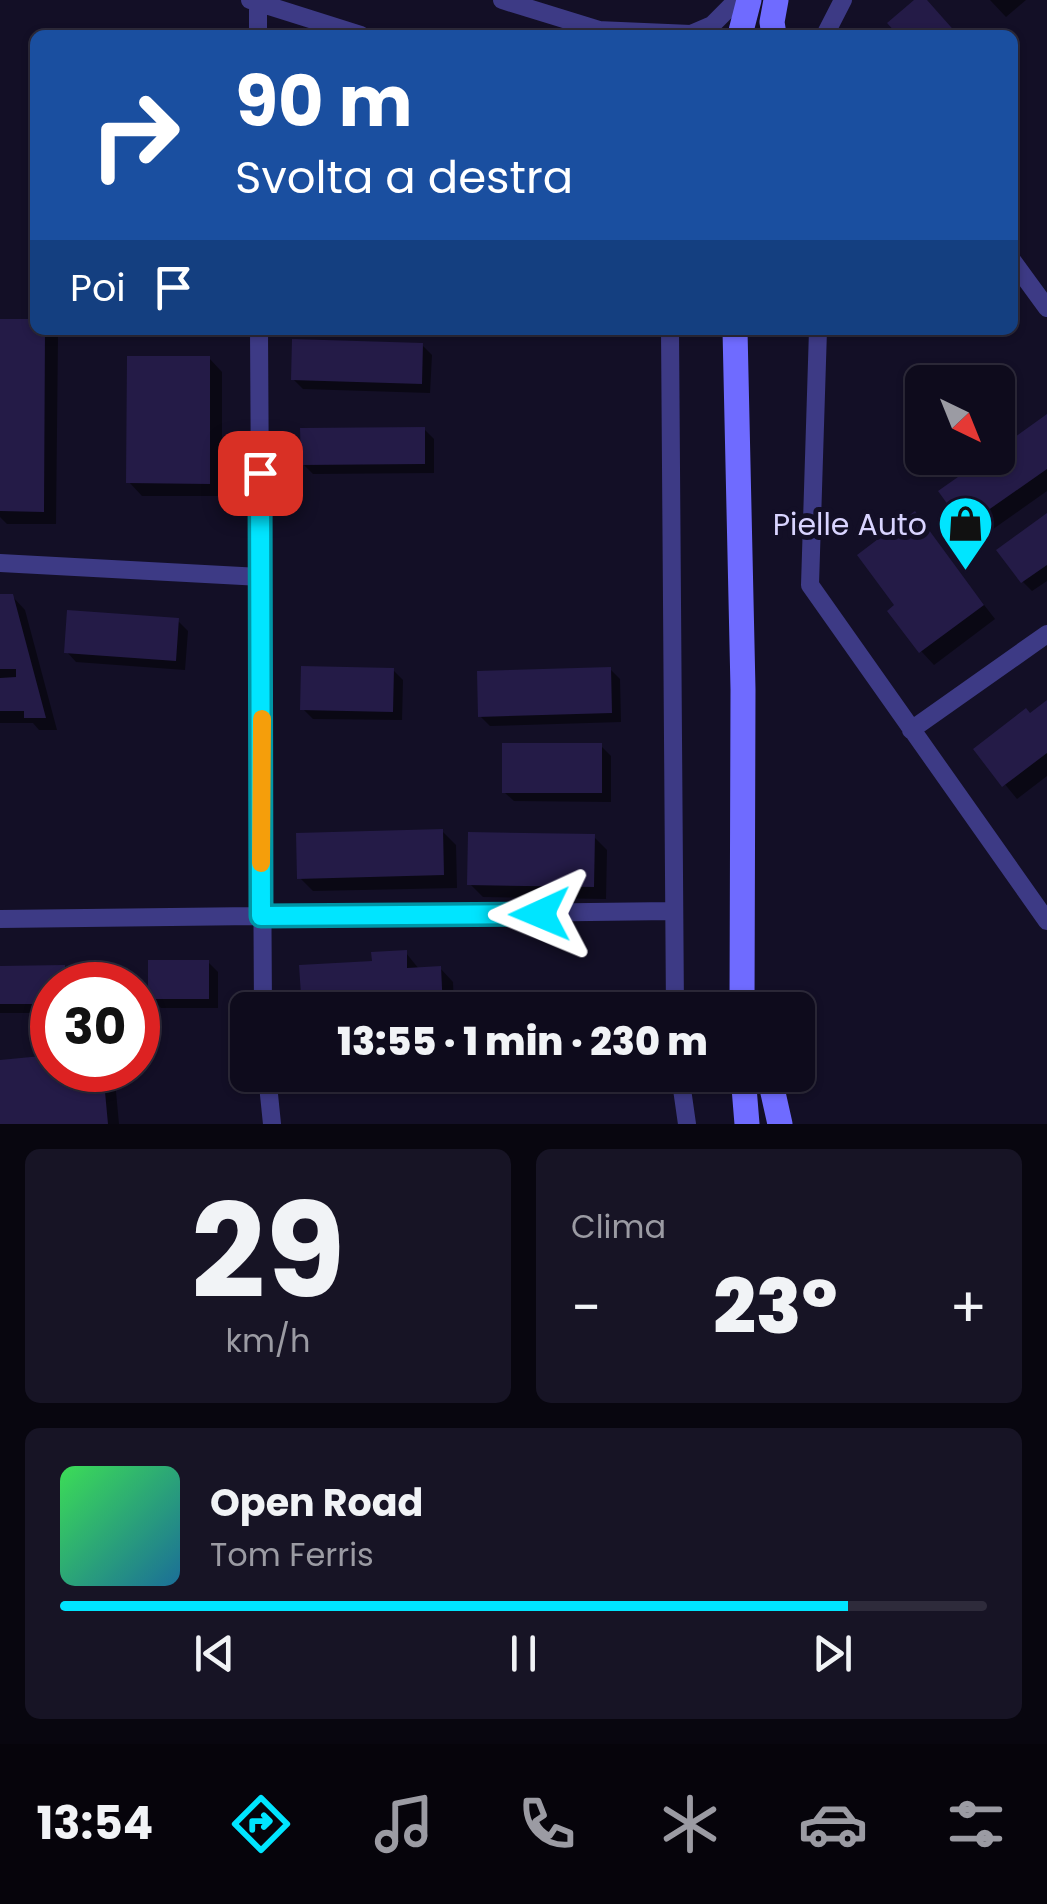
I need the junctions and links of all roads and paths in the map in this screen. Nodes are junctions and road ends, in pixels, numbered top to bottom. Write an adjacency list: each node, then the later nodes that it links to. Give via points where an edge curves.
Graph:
1 (502, 0): 9 (street)
2 (736, 0): 10 (street)
3 (750, 0): 11 (main road)
4 (776, 0): 12 (main road)
5 (844, 0): 13 (street); 14 (street)
6 (255, 1): 7 (street); 8 (street)
7 (258, 30)
8 (345, 30)
9 (595, 30)
10 (700, 30)
11 (741, 30)
12 (773, 30)
13 (828, 30)
14 (838, 30)
15 (1018, 268): 16 (street)
16 (1047, 308)
17 (259, 335): 22 (street)
18 (670, 335): 25 (street)
19 (738, 335): 29 (main road)
20 (818, 335): 24 (street, via 810,585)
21 (0, 563): 22 (street)
22 (262, 577): 26 (street)
23 (1047, 634): 24 (street)
24 (911, 730): 28 (street)
25 (672, 911): 26 (street); 31 (street)
26 (261, 916): 27 (street); 30 (street)
27 (0, 919)
28 (1047, 922)
29 (741, 966): 32 (main road); 33 (main road)
30 (263, 992)
31 (674, 992)
32 (742, 992)
33 (749, 992)
34 (269, 1092): 38 (street)
35 (683, 1092): 39 (street)
36 (744, 1092): 40 (main road)
37 (773, 1092): 41 (main road)
38 (272, 1124)
39 (688, 1124)
40 (747, 1124)
41 (780, 1124)

